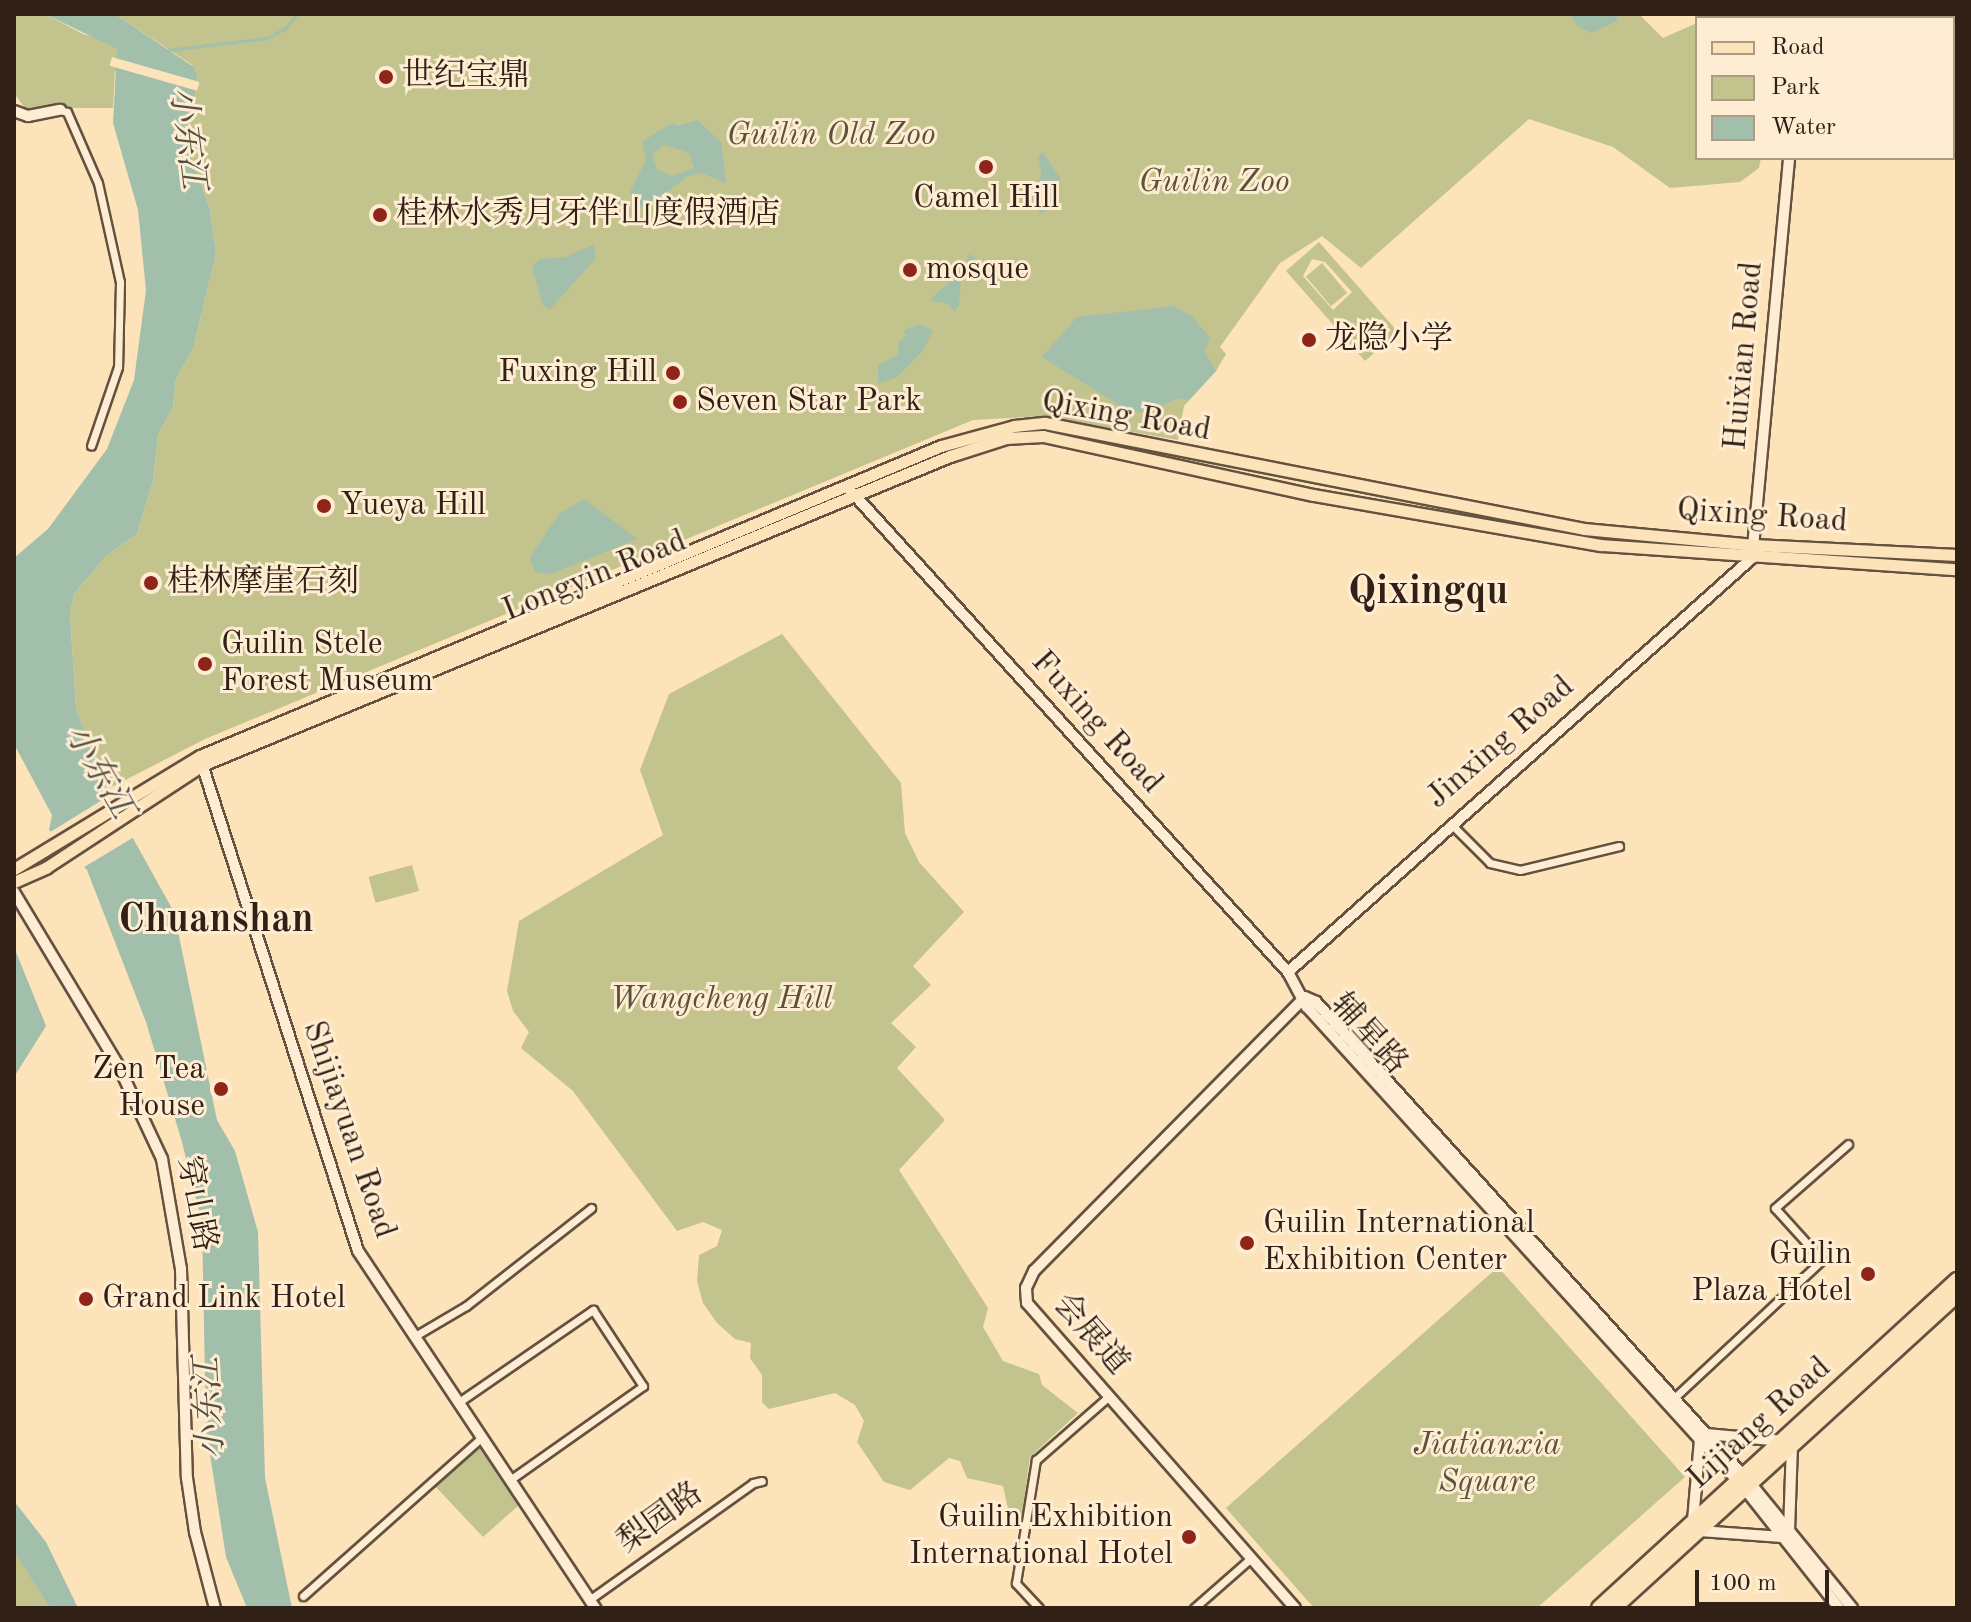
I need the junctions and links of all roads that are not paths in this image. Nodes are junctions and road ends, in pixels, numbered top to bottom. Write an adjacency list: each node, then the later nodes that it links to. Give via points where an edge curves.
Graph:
1 (60, 110): 2 (main road, via 28,116); 5 (street, via 67,112 98,183 120,282 118,367)
2 (14, 111)
3 (1789, 160): 8 (main road, Huixian Road)
4 (1006, 438): 7 (main road, Longyin Road, via 950,456); 10 (main road, Qixing Road, via 1043,436 1466,525 1601,545)
5 (91, 446)
6 (846, 486): 7 (main road, Fuxing Road); 8 (main road, Qixing Road, via 966,436 1045,423 1584,529); 12 (main road, Qixing Road)
7 (857, 498): 12 (main road, Longyin Road); 17 (main road, Fuxing Road)
8 (1754, 545): 9 (main road, Qixing Road); 10 (main road, Huixian Road)
9 (1957, 555)
10 (1752, 558): 11 (main road, Qixing Road); 13 (main road, Jinxing Road)
11 (1957, 569)
12 (201, 761): 15 (main road, via 44,862); 23 (main road, Shijiayuan Road, via 358,1251)
13 (1450, 822): 14 (street, via 1490,863 1520,870); 17 (main road, Jinxing Road)
14 (1619, 846)
15 (16, 873)
16 (14, 892): 38 (main road, 穿山路, via 119,1067 162,1159 181,1269 187,1478)
17 (1288, 972): 18 (main road, Fuxing Road)
18 (1305, 997): 24 (main road, 会展道, via 1030,1279 1027,1303); 25 (main road, 辅星路, via 1316,1002); 28 (main road, 辅星路, via 1307,1007)
19 (1848, 1144): 25 (street, via 1775,1208 1822,1260)
20 (591, 1208): 23 (street, via 466,1306)
21 (1957, 1280): 29 (highway, Lijiang Road)
22 (1957, 1295): 29 (highway, Lijiang Road)
23 (415, 1336): 26 (main road, Shijiayuan Road)
24 (1109, 1396): 35 (main road, 会展道); 39 (street, via 1036,1460 1016,1583)
25 (1674, 1398): 28 (main road, 辅星路)
26 (459, 1402): 27 (main road, Shijiayuan Road); 30 (street, via 593,1310 610,1335 643,1386)
27 (482, 1437): 30 (main road, Shijiayuan Road); 36 (street)
28 (1703, 1437): 29 (main road); 32 (main road, 辅星路); 33 (main road)
29 (1788, 1444): 32 (highway, Lijiang Road); 34 (main road)
30 (511, 1479): 37 (main road, Shijiayuan Road)
31 (762, 1481): 37 (street, 梨园路)
32 (1745, 1483): 33 (highway, Lijiang Road); 34 (main road, 辅星路)
33 (1696, 1526): 34 (main road); 42 (highway, Lijiang Road); 43 (highway)
34 (1786, 1534): 44 (main road); 45 (main road)
35 (1251, 1558): 40 (street); 41 (main road, 会展道)
36 (303, 1596)
37 (592, 1604)
38 (215, 1608)
39 (1039, 1608)
40 (1194, 1608)
41 (1295, 1608)
42 (1599, 1608)
43 (1614, 1608)
44 (1839, 1608)
45 (1852, 1608)

